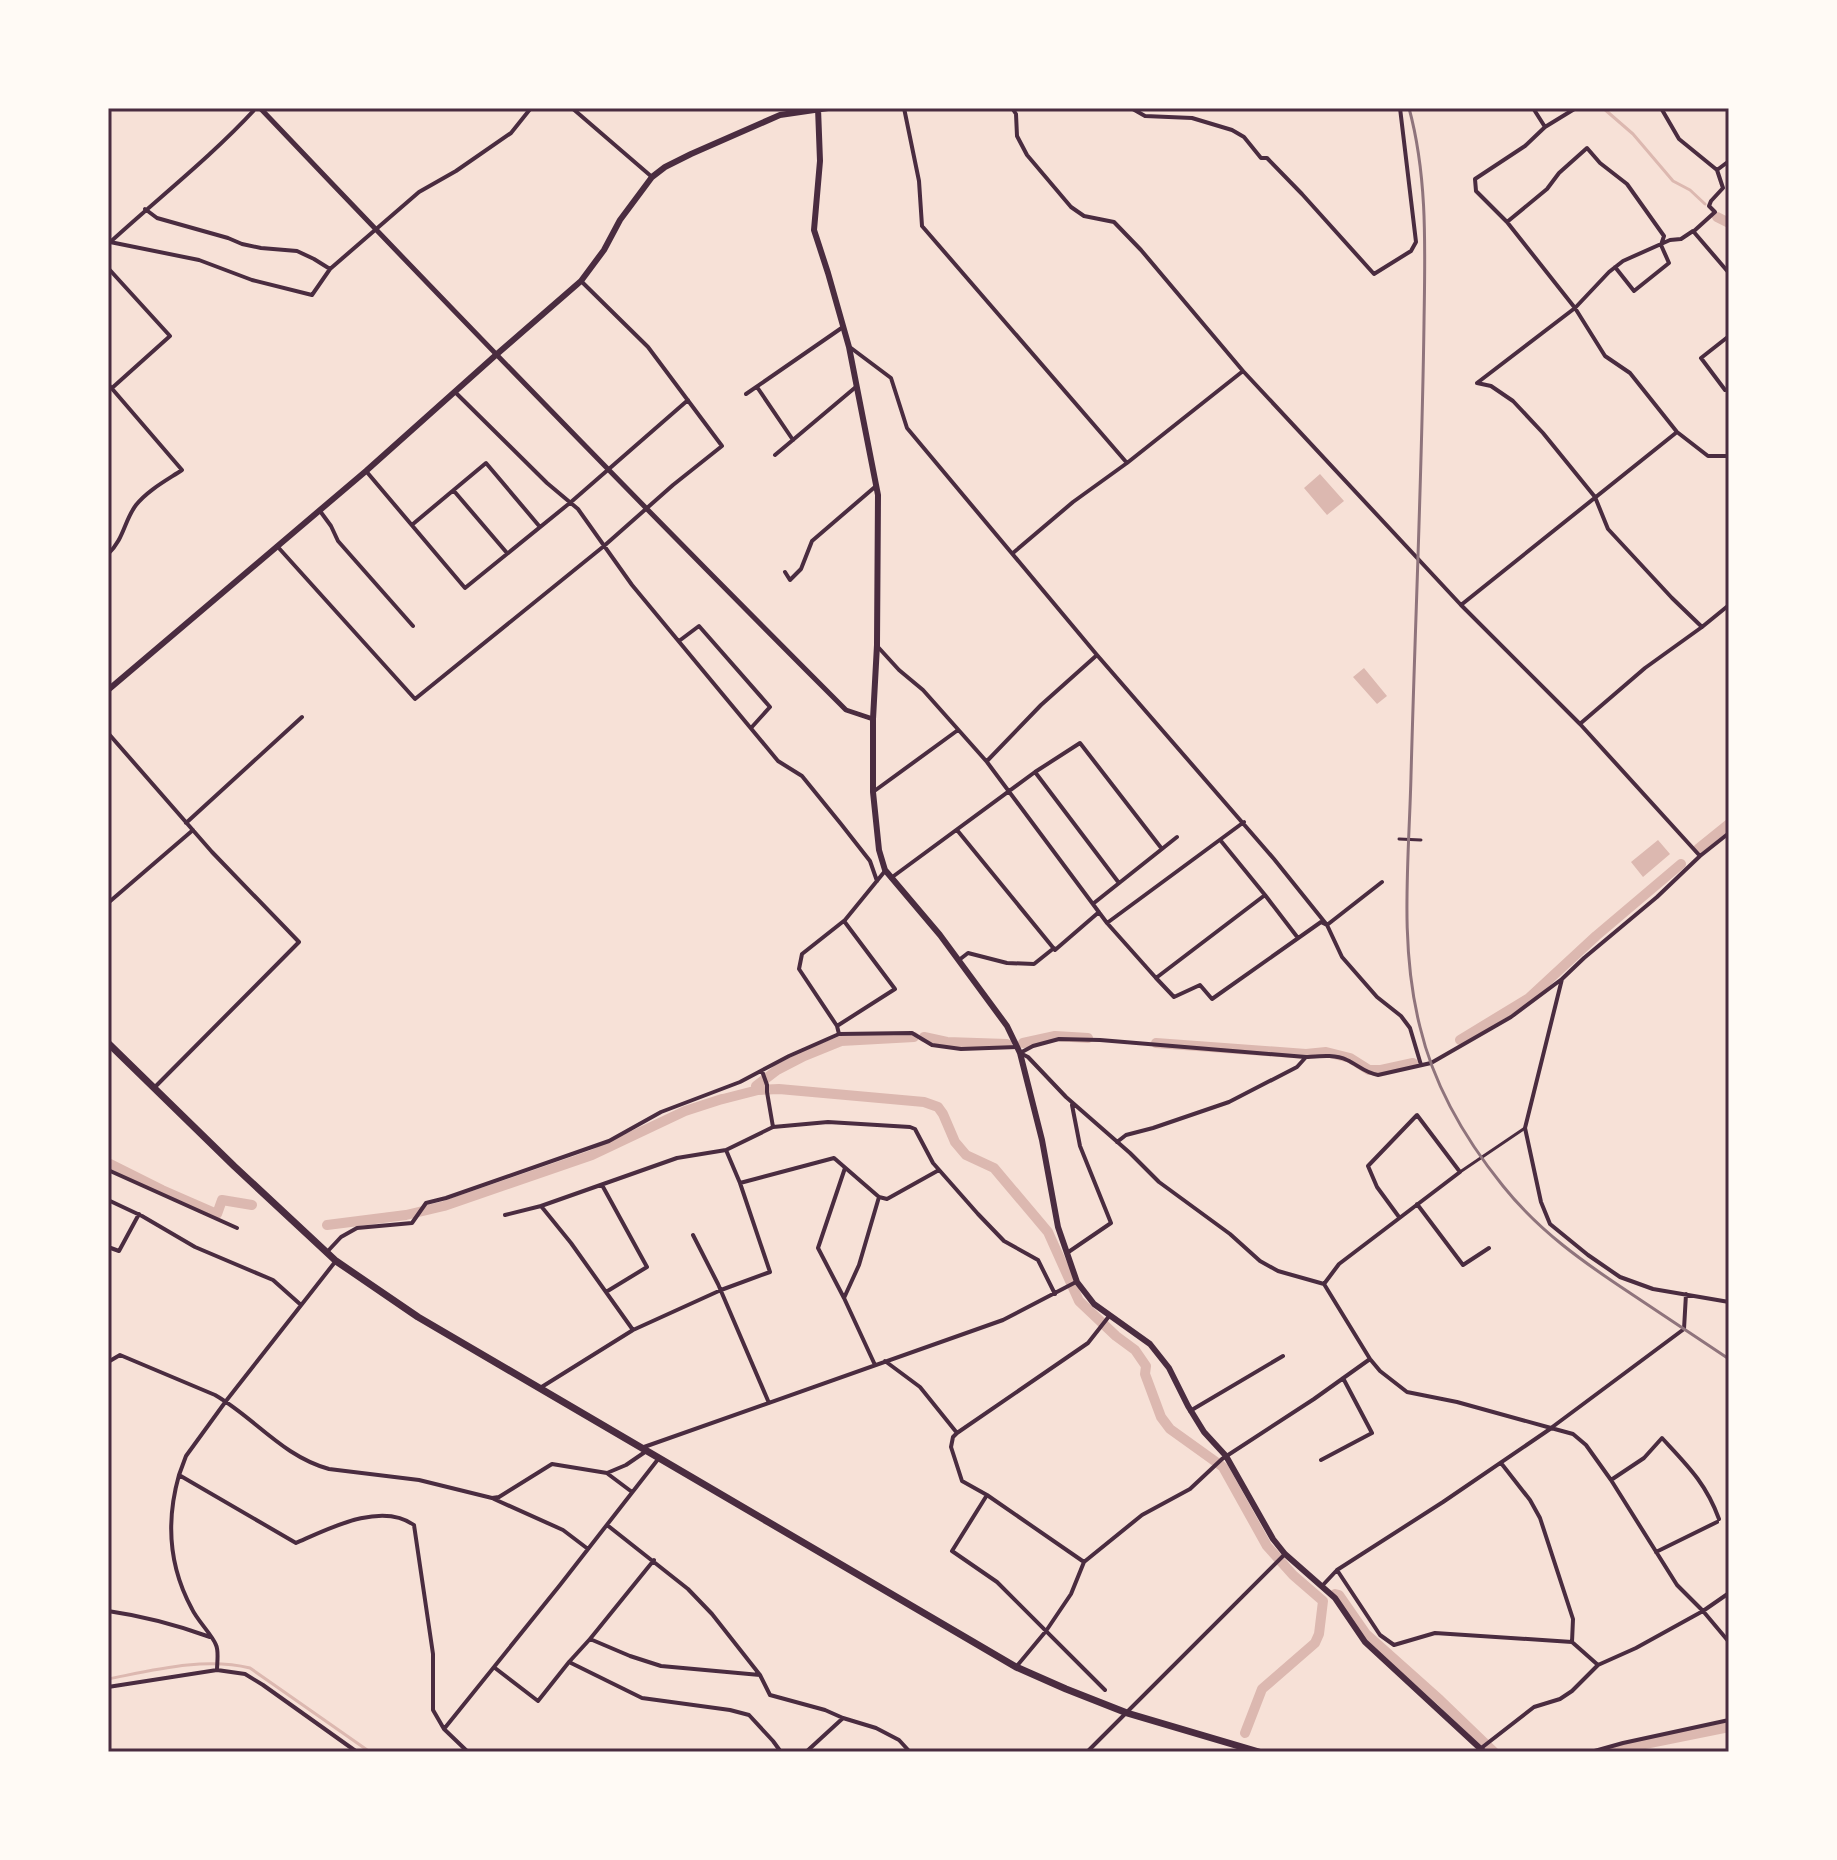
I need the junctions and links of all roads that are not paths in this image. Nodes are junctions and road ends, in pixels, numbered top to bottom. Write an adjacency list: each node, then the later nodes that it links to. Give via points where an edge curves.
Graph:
1 (258, 108): 17 (street); 19 (street)
2 (531, 108): 19 (street, via 511,133 419,192)
3 (572, 108): 16 (street)
4 (828, 108): 12 (main road)
5 (904, 108): 45 (street, via 922,226)
6 (1012, 108): 33 (street, via 1027,155 1071,207 1084,216 1114,222)
7 (1131, 108): 8 (street, via 1145,116 1192,118 1244,137 1374,274 1411,251 1416,242)
8 (1400, 108)
9 (1533, 108): 13 (street)
10 (1576, 108): 13 (street)
11 (1661, 108): 15 (street, via 1679,139)
12 (818, 109): 16 (main road, via 780,115); 29 (main road, via 814,230)
13 (1545, 127): 18 (street, via 1475,179 1476,191)
14 (1729, 161): 15 (street)
15 (1717, 170): 20 (street, via 1723,188 1709,206 1715,212)
16 (652, 177): 27 (main road)
17 (145, 209): 21 (street); 25 (street, via 157,218 242,244 297,251)
18 (1507, 222): 22 (street, via 1587,148 1627,184 1664,236); 28 (street)
19 (375, 229): 25 (street); 32 (street)
20 (1693, 231): 22 (street); 26 (street)
21 (109, 242): 25 (street, via 199,260 312,295)
22 (1661, 245): 23 (street); 23 (street, via 1669,263 1634,291)
23 (1615, 267): 28 (street)
24 (108, 268): 34 (street, via 170,336)
25 (330, 269)
26 (1729, 273)
27 (581, 281): 32 (main road); 40 (street, via 648,347)
28 (1575, 308): 41 (street, via 1605,356 1630,373); 50 (street, via 1477,383 1513,401)
29 (843, 327): 31 (main road); 36 (street)
30 (1729, 336): 37 (street, via 1701,358)
31 (849, 347): 35 (main road); 58 (street, via 891,378 907,428)
32 (497, 354): 38 (main road); 46 (street)
33 (1243, 371): 45 (street); 62 (street)
34 (110, 386): 59 (street, via 182,470 135,507)
35 (857, 386): 42 (street); 48 (main road)
36 (757, 387): 39 (street); 42 (street)
37 (1725, 390)
38 (455, 392): 47 (main road); 51 (street)
39 (746, 394)
40 (688, 400): 46 (street); 52 (street, via 722,446)
41 (1677, 432): 44 (street, via 1708,456); 50 (street)
42 (793, 440): 43 (street)
43 (775, 455)
44 (1729, 456)
45 (1127, 463): 58 (street)
46 (609, 468): 51 (street); 52 (street)
47 (366, 471): 53 (main road); 54 (street)
48 (876, 486): 61 (street, via 812,541 801,569 790,580); 67 (main road)
49 (454, 491): 54 (street); 55 (street, via 486,463); 60 (street)
50 (1595, 497): 62 (street); 65 (street, via 1608,529)
51 (571, 502): 55 (street); 57 (street)
52 (647, 508): 57 (street); 71 (street, via 846,710)
53 (320, 511): 56 (main road); 64 (street, via 338,541)
54 (413, 524): 60 (street, via 465,588)
55 (540, 527): 60 (street)
56 (277, 546): 57 (street, via 415,699); 69 (main road)
57 (604, 546): 66 (street)
58 (1013, 553): 68 (street)
59 (108, 554)
60 (507, 554)
61 (785, 572)
62 (1461, 605): 72 (street)
63 (1729, 605): 65 (street)
64 (413, 626)
65 (1702, 627): 72 (street)
66 (679, 641): 73 (street); 73 (street, via 699,626 770,707)
67 (877, 645): 71 (main road); 74 (street)
68 (1097, 655): 76 (street); 80 (street)
69 (108, 690)
70 (302, 717): 81 (street)
71 (873, 719): 79 (main road)
72 (1580, 724): 90 (street)
73 (751, 728): 93 (street, via 778,761 802,776 870,861)
74 (958, 730): 76 (street); 79 (street)
75 (108, 733): 81 (street)
76 (987, 762): 78 (street)
77 (1035, 772): 78 (street); 89 (street, via 1080,743); 95 (street)
78 (1009, 791): 83 (street); 98 (street)
79 (873, 792): 91 (main road)
80 (1244, 822): 87 (street); 102 (street)
81 (186, 823): 82 (street)
82 (193, 830): 97 (street); 115 (street, via 299,942)
83 (957, 830): 92 (street); 104 (street)
84 (1729, 833): 90 (street)
85 (1177, 837): 89 (street)
86 (1399, 839): 88 (street)
87 (1221, 840): 96 (street); 101 (street)
88 (1421, 840)
89 (1162, 849): 95 (street)
90 (1700, 856): 107 (street)
91 (885, 870): 92 (main road); 93 (street)
92 (891, 878): 105 (main road)
93 (877, 881): 100 (street)
94 (1382, 882): 102 (street)
95 (1119, 883): 98 (street)
96 (1265, 895): 103 (street); 106 (street)
97 (108, 903)
98 (1094, 903): 99 (street)
99 (1100, 912): 101 (street); 104 (street)
100 (844, 921): 108 (street, via 802,954 799,969); 108 (street, via 895,989)
101 (1107, 923): 106 (street)
102 (1327, 925): 103 (street, via 1321,922); 113 (street, via 1342,957 1410,1028)
103 (1298, 938): 106 (street, via 1212,999 1200,985 1174,997)
104 (1054, 948): 105 (street, via 1034,964 968,953)
105 (959, 960): 111 (main road)
106 (1156, 978)
107 (1562, 979): 113 (street, via 1511,1017); 118 (street)
108 (837, 1026): 109 (street)
109 (839, 1034): 111 (street, via 912,1033 932,1045); 114 (street)
110 (108, 1043): 115 (highway)
111 (1018, 1050): 112 (street, via 1059,1039); 116 (street); 139 (main road)
112 (1306, 1057): 113 (street, via 1345,1059 1378,1075); 119 (street, via 1297,1067 1229,1102)
113 (1421, 1065)
114 (762, 1071): 117 (street); 138 (street, via 661,1112 597,1146 426,1203 412,1223 357,1228)
115 (153, 1088): 138 (highway)
116 (1072, 1102): 119 (street); 139 (street, via 1080,1146 1111,1223)
117 (773, 1127): 120 (street); 123 (street, via 828,1122 910,1127)
118 (1525, 1128): 124 (street); 146 (street, via 1550,1224 1620,1277)
119 (1117, 1142): 142 (street, via 1260,1261)
120 (726, 1150): 125 (street); 126 (street, via 677,1158)
121 (845, 1168): 125 (street, via 834,1158); 127 (street); 147 (street, via 818,1248)
122 (108, 1170): 134 (street)
123 (939, 1170): 127 (street, via 887,1199); 145 (street, via 1004,1241 1038,1260)
124 (1460, 1172): 129 (street); 133 (street, via 1417,1115 1368,1166)
125 (740, 1183): 143 (street, via 770,1272)
126 (602, 1185): 130 (street); 144 (street, via 647,1267)
127 (879, 1197): 147 (street)
128 (108, 1200): 131 (street)
129 (1417, 1204): 133 (street); 137 (street, via 1463,1265)
130 (541, 1206): 132 (street); 144 (street)
131 (139, 1214): 136 (street, via 119,1251); 149 (street, via 195,1247 273,1280)
132 (505, 1215)
133 (1399, 1217): 142 (street, via 1339,1264)
134 (237, 1228)
135 (693, 1235): 143 (street)
136 (108, 1247)
137 (1489, 1248)
138 (327, 1252): 140 (highway)
139 (1067, 1253): 141 (main road)
140 (336, 1261): 149 (street); 158 (highway, via 418,1317)
141 (1076, 1282): 145 (street); 150 (main road)
142 (1324, 1284): 153 (street)
143 (721, 1290): 151 (street); 160 (street)
144 (606, 1293): 151 (street)
145 (1055, 1294): 154 (street, via 1003,1320)
146 (1686, 1294): 148 (street); 162 (street, via 1684,1329)
147 (844, 1298): 156 (street)
148 (1729, 1302)
149 (301, 1305): 159 (street)
150 (1108, 1318): 161 (main road, via 1150,1344 1169,1368); 163 (street, via 1088,1343)
151 (633, 1330): 158 (street)
152 (1283, 1356): 161 (street)
153 (1370, 1359): 157 (street); 162 (street, via 1407,1392)
154 (885, 1361): 156 (street); 163 (street, via 920,1387)
155 (108, 1362): 159 (street, via 120,1355)
156 (875, 1365): 160 (street)
157 (1343, 1378): 165 (street); 167 (street, via 1372,1433)
158 (540, 1388): 164 (highway)
159 (226, 1401): 170 (street, via 186,1456); 174 (street, via 284,1447 318,1466 419,1480)
160 (769, 1403): 164 (street)
161 (1190, 1411): 165 (main road)
162 (1551, 1428): 168 (street); 171 (street, via 1573,1434 1586,1445)
163 (957, 1433): 173 (street, via 951,1447 962,1481)
164 (644, 1449): 166 (highway); 169 (street)
165 (1224, 1457): 178 (main road); 180 (street, via 1190,1489 1142,1515)
166 (659, 1458): 172 (street); 193 (highway)
167 (1321, 1460)
168 (1501, 1463): 181 (street); 189 (street, via 1540,1518 1573,1619)
169 (607, 1473): 172 (street); 174 (street, via 552,1464)
170 (179, 1475): 187 (street, via 170,1533 174,1564 183,1592); 202 (street, via 296,1543 347,1521 386,1516 414,1525 433,1654 433,1710)
171 (1611, 1480): 177 (street); 177 (street, via 1662,1438 1698,1477 1718,1520)
172 (632, 1492): 175 (street)
173 (987, 1495): 180 (street); 186 (street, via 952,1551 997,1582)
174 (492, 1498): 176 (street, via 563,1530)
175 (607, 1525): 176 (street); 179 (street)
176 (588, 1549): 195 (street)
177 (1656, 1552): 185 (street, via 1677,1585)
178 (1284, 1556): 182 (main road); 199 (street)
179 (654, 1560): 188 (street); 196 (street, via 712,1614)
180 (1084, 1562): 186 (street, via 1071,1594)
181 (1337, 1570): 182 (street); 189 (street, via 1380,1635 1394,1645 1435,1633)
182 (1322, 1586): 203 (main road, via 1365,1642)
183 (1729, 1593): 185 (street)
184 (108, 1611): 187 (street)
185 (1703, 1611): 190 (street); 192 (street)
186 (1046, 1631): 193 (street); 198 (street)
187 (210, 1637): 194 (street, via 216,1644)
188 (590, 1639): 191 (street); 196 (street, via 661,1666)
189 (1572, 1642): 192 (street)
190 (1729, 1642)
191 (569, 1662): 195 (street, via 538,1701); 206 (street, via 642,1698 749,1715)
192 (1598, 1665): 203 (street, via 1572,1691 1534,1707)
193 (1016, 1667): 199 (highway)
194 (217, 1668): 197 (street); 204 (street, via 245,1674)
195 (494, 1668): 202 (street)
196 (760, 1675): 200 (street, via 770,1695)
197 (108, 1687)
198 (1105, 1690)
199 (1127, 1713): 209 (street); 210 (highway)
200 (843, 1718): 207 (street); 208 (street, via 876,1728)
201 (1729, 1720): 211 (street)
202 (444, 1729): 205 (street)
203 (1482, 1749)
204 (357, 1752)
205 (468, 1752)
206 (781, 1752)
207 (806, 1752)
208 (910, 1752)
209 (1087, 1752)
210 (1259, 1752)
211 (1591, 1752)

